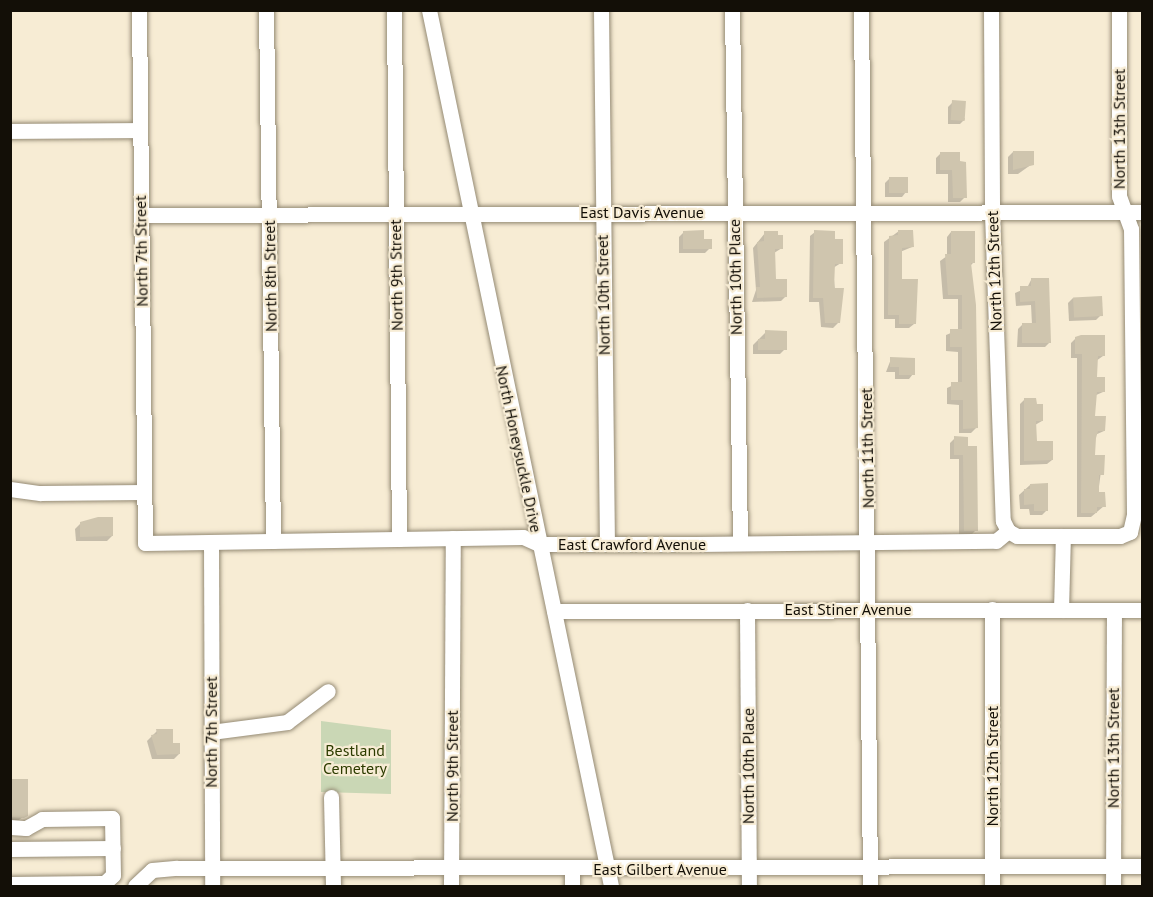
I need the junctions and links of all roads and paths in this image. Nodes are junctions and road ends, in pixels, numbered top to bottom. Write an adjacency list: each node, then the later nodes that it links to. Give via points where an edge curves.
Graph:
1 (139, 10): 10 (street, North 7th Street)
2 (266, 10): 18 (street, North 8th Street)
3 (394, 10): 21 (street, North 9th Street)
4 (429, 10): 19 (street, North Honeysuckle Drive)
5 (601, 10): 12 (street, North 10th Street)
6 (732, 10): 15 (street, North 10th Place)
7 (861, 10): 16 (street, North 11th Street)
8 (991, 10): 17 (street, North 12th Street)
9 (1119, 10): 13 (street, North 13th Street, via 1119,196)
10 (140, 130): 11 (street); 20 (street, North 7th Street)
11 (10, 131)
12 (601, 211): 15 (street, East Davis Avenue); 19 (street, East Davis Avenue); 30 (street, North 10th Street)
13 (1125, 212): 14 (street, East Davis Avenue); 17 (street, East Davis Avenue); 25 (street, North 13th Street, via 1131,229 1134,513 1130,532 1120,536)
14 (1143, 212)
15 (734, 213): 16 (street, East Davis Avenue); 31 (street, North 10th Place)
16 (863, 213): 17 (street, East Davis Avenue); 32 (street, North 11th Street)
17 (992, 213): 24 (street, North 12th Street, via 1003,521)
18 (269, 214): 20 (street, East Davis Avenue); 21 (street, East Davis Avenue); 28 (street, North 8th Street)
19 (471, 214): 21 (street, East Davis Avenue); 33 (street, North Honeysuckle Drive)
20 (141, 215): 23 (street, North 7th Street)
21 (396, 215): 27 (street, North 9th Street)
22 (10, 489): 23 (street, via 40,493)
23 (144, 492): 29 (street, East Crawford Avenue, via 145,543)
24 (1008, 531): 25 (street, via 1017,536); 32 (street, East Crawford Avenue, via 996,541)
25 (1063, 536): 37 (street)
26 (453, 538): 27 (street, East Crawford Avenue); 33 (street, East Crawford Avenue, via 523,537); 54 (street, North 9th Street)
27 (399, 539): 28 (street, East Crawford Avenue)
28 (273, 541): 29 (street, East Crawford Avenue)
29 (211, 542): 42 (street, North 7th Street)
30 (607, 543): 31 (street, East Crawford Avenue); 33 (street, East Crawford Avenue)
31 (740, 543): 32 (street, East Crawford Avenue)
32 (869, 543): 34 (street, North 11th Street)
33 (539, 544): 40 (street, North Honeysuckle Drive)
34 (870, 609): 35 (street, East Stiner Avenue); 36 (street, East Stiner Avenue); 53 (street, North 11th Street)
35 (992, 609): 37 (street, East Stiner Avenue); 49 (street, North 12th Street)
36 (747, 610): 40 (street, East Stiner Avenue); 52 (street, North 10th Place)
37 (1061, 610): 38 (street, East Stiner Avenue)
38 (1114, 610): 39 (street, East Stiner Avenue); 50 (street, North 13th Street)
39 (1143, 610)
40 (554, 611): 56 (street, North Honeysuckle Drive)
41 (328, 691): 42 (street, via 306,711 267,727)
42 (211, 732): 48 (street, North 7th Street)
43 (331, 797): 51 (street)
44 (10, 827): 45 (street, via 26,828 42,819 112,818)
45 (112, 848): 46 (street); 58 (street, via 112,875)
46 (10, 849)
47 (1143, 866): 50 (street, East Gilbert Avenue)
48 (212, 867): 51 (street, East Gilbert Avenue); 59 (street, East Gilbert Avenue, via 152,870); 60 (street, North 7th Street)
49 (992, 867): 50 (street, East Gilbert Avenue); 53 (street, East Gilbert Avenue); 67 (street, North 12th Street)
50 (1113, 867): 68 (street, North 13th Street)
51 (333, 868): 54 (street, East Gilbert Avenue); 61 (street)
52 (749, 868): 53 (street, East Gilbert Avenue); 56 (street, East Gilbert Avenue); 65 (street, North 10th Place)
53 (870, 868): 66 (street, North 11th Street)
54 (451, 869): 55 (street, East Gilbert Avenue); 62 (street, North 9th Street)
55 (572, 869): 56 (street, East Gilbert Avenue); 63 (street)
56 (607, 869): 64 (street, North Honeysuckle Drive)
57 (10, 884): 58 (street)
58 (101, 885)
59 (135, 886)
60 (212, 886)
61 (333, 886)
62 (451, 886)
63 (573, 886)
64 (611, 886)
65 (749, 886)
66 (870, 886)
67 (992, 886)
68 (1113, 886)

